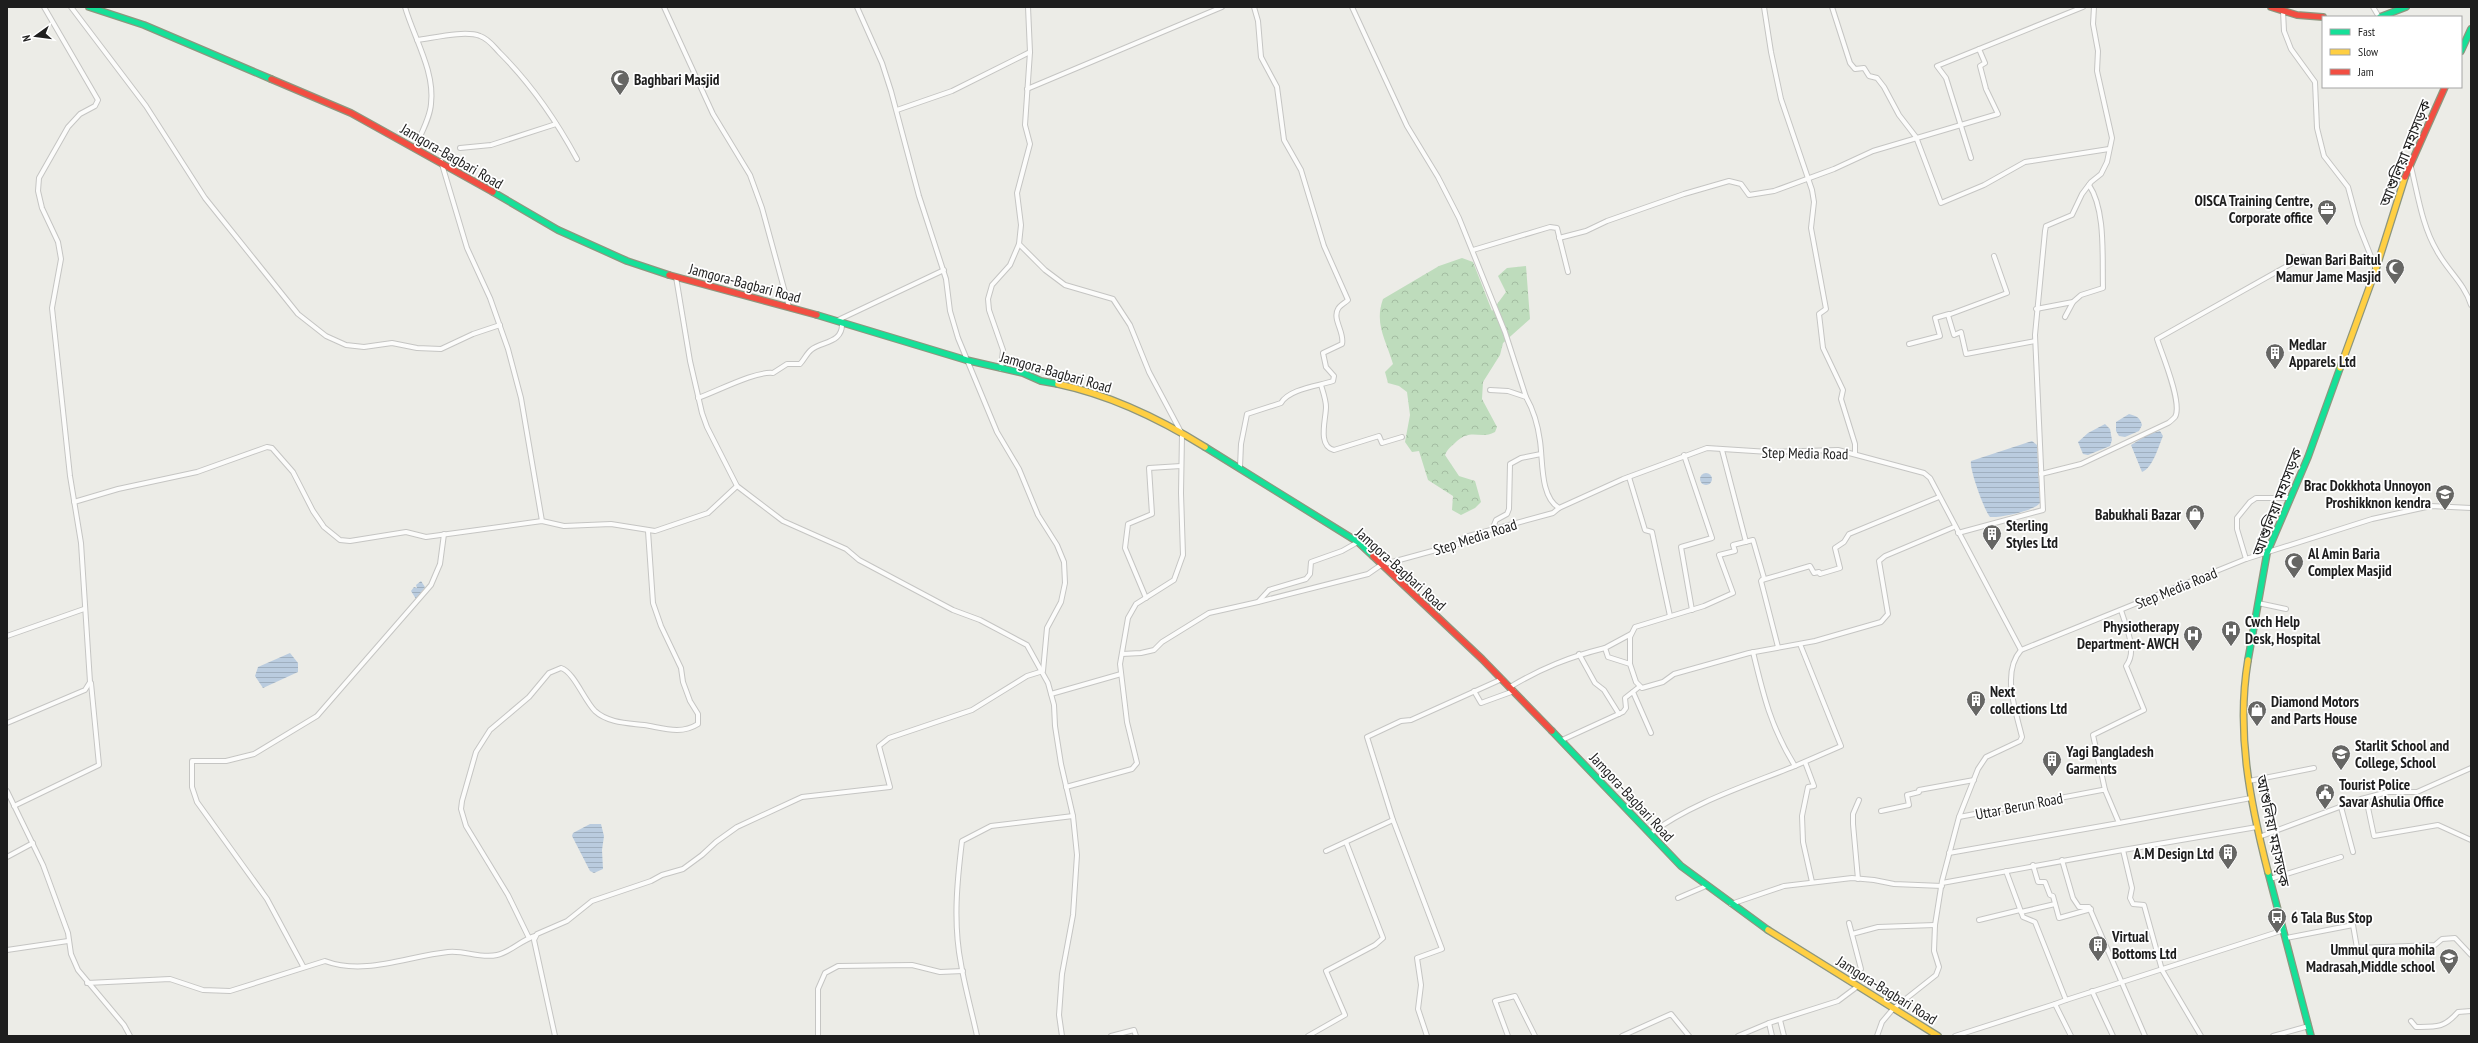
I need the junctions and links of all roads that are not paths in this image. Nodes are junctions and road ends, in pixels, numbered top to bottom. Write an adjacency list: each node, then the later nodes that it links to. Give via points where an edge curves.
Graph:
1 (44, 7): 81 (street, via 98,100 95,106 80,114 68,127 39,178 40,199 56,237 60,259 52,308)
2 (71, 7): 59 (street, via 146,106 205,198 298,314 326,336 346,345 364,347 392,343 442,349 473,334)
3 (89, 7): 33 (main road, Jamgora-Bagbari Road, via 144,25 351,113)
4 (405, 7): 23 (street)
5 (664, 7): 53 (street, via 713,114 750,176)
6 (857, 7): 29 (street, via 882,63)
7 (1028, 7): 26 (street)
8 (1222, 7): 28 (street)
9 (1254, 7): 64 (street, via 1258,21 1261,57 1277,87 1284,140 1301,170 1324,246 1348,298 1336,315 1344,339 1342,344 1323,353 1326,367 1334,376 1333,381)
10 (1352, 7): 44 (street, via 1407,126 1438,176)
11 (1764, 7): 40 (street, via 1780,98)
12 (1832, 7): 32 (street, via 1850,63 1855,69 1864,68 1869,76 1877,78 1899,115)
13 (2083, 7): 24 (street)
14 (2094, 7): 35 (street, via 2097,71 2112,138)
15 (2271, 7): 18 (main road)
16 (2373, 7): 19 (street)
17 (2406, 7): 20 (main road)
18 (2283, 11): 21 (main road); 47 (street, via 2284,31 2291,49 2315,82 2317,128 2324,156 2348,187 2358,224)
19 (2378, 16)
20 (2382, 16)
21 (2322, 17)
22 (2471, 29): 25 (main road)
23 (417, 40): 30 (street, via 471,34 485,38 527,82); 33 (street, via 432,98 429,114)
24 (1979, 49): 31 (street, via 1937,66 1946,78); 31 (street, via 1985,63 1980,66 1986,89 1998,114)
25 (2462, 49)
26 (1030, 52): 28 (street); 29 (street, via 952,91)
27 (2445, 88): 39 (main road, আশুলিয়া মহাসড়ক)
28 (1028, 89): 43 (street, via 1025,125 1030,144 1017,192 1021,226)
29 (897, 110): 48 (street, via 921,203)
30 (556, 124): 34 (street, via 491,145); 36 (street)
31 (1960, 126): 32 (street); 37 (street)
32 (1916, 137): 35 (street, via 1941,203 1984,185 2025,162); 40 (street, via 1873,151)
33 (415, 147): 38 (main road, Jamgora-Bagbari Road)
34 (460, 148)
35 (2109, 149): 41 (street, via 2110,155 2101,174)
36 (577, 158)
37 (1971, 158)
38 (441, 161): 50 (main road, Jamgora-Bagbari Road, via 578,240 627,261); 59 (street, via 467,248)
39 (2410, 166): 47 (main road, আশুলিয়া মহাসড়ক); 52 (street, via 2425,227 2437,252 2468,294)
40 (1809, 179): 42 (street, via 1756,195 1749,195 1741,184 1729,181); 71 (street, via 1814,202 1812,228 1826,309 1819,314 1820,335 1825,355 1843,390 1841,399 1855,444)
41 (2089, 185): 51 (street, via 2094,191 2100,218 2103,288 2081,295); 54 (street, via 2072,215 2046,226)
42 (1559, 238): 44 (street, via 1557,228 1550,226); 49 (street)
43 (1018, 244): 63 (street, via 1010,265 992,285 988,299 989,310 1003,350); 68 (street, via 1065,286 1113,299 1130,325 1149,372)
44 (1473, 250): 66 (street, via 1505,332)
45 (1994, 256): 55 (street, via 2007,293)
46 (2303, 257): 76 (street, via 2157,339 2174,394 2176,411 2171,420 2081,464)
47 (2376, 269): 80 (main road, আশুলিয়া মহাসড়ক)
48 (944, 270): 57 (street); 62 (street, via 950,311)
49 (1568, 272)
50 (676, 277): 53 (main road, Jamgora-Bagbari Road); 67 (street)
51 (2073, 302): 54 (street); 56 (street)
52 (2471, 305)
53 (789, 306): 57 (main road, Jamgora-Bagbari Road)
54 (2036, 309): 60 (street)
55 (1949, 314): 60 (street, via 1954,335 1961,332 1966,354); 61 (street, via 1935,318 1940,336)
56 (2065, 317)
57 (835, 321): 58 (main road, Jamgora-Bagbari Road)
58 (842, 323): 62 (main road, Jamgora-Bagbari Road); 67 (street, via 839,335 823,346 811,350 800,364 787,364 773,373 753,375)
59 (500, 325): 84 (street, via 521,398)
60 (2035, 341): 76 (street)
61 (1909, 344)
62 (966, 360): 63 (main road, Jamgora-Bagbari Road); 114 (street, via 997,432 1019,469 1038,515 1064,562 1065,583 1059,608 1047,628)
63 (1001, 369): 68 (main road, Jamgora-Bagbari Road, via 1081,389 1135,409)
64 (1321, 385): 69 (street, via 1326,405 1323,430 1331,450 1380,436 1382,442); 75 (street, via 1284,397 1281,403 1247,414 1241,444)
65 (1490, 390): 66 (street, via 1508,391)
66 (1526, 397): 72 (street, via 1533,410)
67 (698, 398): 78 (street, via 707,428)
68 (1182, 434): 74 (street); 75 (main road, Jamgora-Bagbari Road)
69 (1402, 437)
70 (1722, 450): 71 (street, Step Media Road, via 1838,450); 73 (street, Step Media Road, via 1707,448); 91 (street)
71 (1855, 453): 79 (street, Step Media Road, via 1924,473 1930,478)
72 (1541, 454): 82 (street, via 1549,496 1553,505); 86 (street, via 1520,458 1510,464 1509,509 1507,514 1496,520)
73 (1684, 455): 77 (street, Step Media Road); 101 (street, via 1712,538 1681,547)
74 (1181, 466): 96 (street, via 1183,555 1174,580); 96 (street, via 1149,468 1152,514 1128,524 1125,548)
75 (1240, 467): 90 (main road, Jamgora-Bagbari Road)
76 (2041, 474): 88 (street, via 2043,510)
77 (1629, 477): 82 (street, Step Media Road); 103 (street, via 1644,530 1652,532)
78 (738, 486): 87 (street, via 708,513 667,528); 114 (street, via 782,521 846,549 859,560 953,610 980,620 1027,644)
79 (1939, 497): 85 (street, Step Media Road); 95 (street, via 1848,534 1844,542 1835,548 1840,568 1820,574 1814,573 1810,566)
80 (2291, 498): 92 (main road, আশুলিয়া মহাসড়ক); 93 (street, via 2256,498 2237,518 2237,529)
81 (74, 502): 89 (street, via 118,489 197,472 267,447 272,448 293,472 324,527 340,540 350,541 406,532 418,537); 99 (street, via 81,543)
82 (1559, 508): 86 (street, Step Media Road, via 1553,513)
83 (2471, 508): 92 (street, Step Media Road, via 2438,506 2411,509)
84 (542, 521): 87 (street, via 564,526 611,524); 89 (street)
85 (1954, 527): 88 (street, Step Media Road); 106 (street, via 1879,560 1888,614 1881,622)
86 (1492, 530): 94 (street, Step Media Road, via 1465,537 1458,544)
87 (648, 531): 177 (street, via 653,603 681,668 690,701 698,714 698,724 692,728 667,730 601,716 588,704 573,678 561,668 549,673 522,703 490,730 476,752 461,809 466,826 508,895)
88 (1958, 533): 109 (street, Step Media Road)
89 (444, 534): 182 (street, via 440,564 431,585 317,716 254,754 226,760 192,761 192,787 197,802 267,899)
90 (1358, 542): 94 (main road, Jamgora-Bagbari Road); 97 (street, via 1342,551 1311,562 1310,574 1306,578 1269,590)
91 (1746, 542): 95 (street, via 1753,540 1764,578); 101 (street, via 1733,545 1735,551 1719,555 1733,593)
92 (2267, 553): 93 (street, Step Media Road); 98 (main road, আশুলিয়া মহাসড়ক)
93 (2246, 559): 102 (street, Step Media Road)
94 (1381, 566): 97 (street, Step Media Road, via 1368,574); 116 (main road, Jamgora-Bagbari Road)
95 (1762, 580): 107 (street)
96 (1146, 598): 111 (street, via 1136,604 1128,618)
97 (1258, 602): 111 (street, Step Media Road, via 1209,613 1162,642 1154,650 1141,654)
98 (2258, 603): 100 (street); 132 (main road, আশুলিয়া মহাসড়ক, via 2244,686 2243,744)
99 (84, 609): 105 (street); 117 (street)
100 (2286, 609)
101 (1692, 610): 103 (street)
102 (2121, 610): 109 (street, Step Media Road); 134 (street, via 2130,642 2131,660 2126,666 2144,710 2093,735)
103 (1670, 616): 104 (street, via 1635,628)
104 (1631, 634): 108 (street); 113 (street)
105 (7, 636)
106 (1800, 644): 107 (street); 127 (street, via 1841,746)
107 (1778, 647): 110 (street)
108 (1605, 648): 112 (street); 113 (street, via 1608,657)
109 (2021, 650): 131 (street, Uttar Berun Road, via 2015,657 2011,681 2022,737 2020,741 1986,757)
110 (1753, 652): 118 (street, via 1674,674 1663,682); 128 (street, via 1768,714)
111 (1122, 654): 115 (street)
112 (1579, 654): 119 (street, via 1543,667); 123 (street, via 1595,683 1604,690)
113 (1630, 664): 118 (street)
114 (1043, 672): 122 (street); 176 (street, via 1027,676 972,710 889,738 880,746 890,787 802,797 737,828 683,869 592,901 572,918)
115 (1121, 674): 122 (street); 133 (street, via 1127,722 1137,763 1132,769)
116 (1502, 679): 119 (main road, Jamgora-Bagbari Road); 120 (street)
117 (90, 682): 124 (street, via 85,690); 139 (street, via 99,765)
118 (1639, 687): 121 (street)
119 (1512, 689): 120 (street, via 1481,703); 126 (main road, Jamgora-Bagbari Road)
120 (1474, 691): 144 (street, via 1367,737)
121 (1633, 692): 123 (street, via 1626,698 1626,708); 125 (street)
122 (1051, 694): 133 (street)
123 (1619, 714): 126 (street)
124 (7, 723)
125 (1651, 733)
126 (1562, 740): 147 (main road, Jamgora-Bagbari Road)
127 (1805, 762): 128 (street); 163 (street, via 1814,786 1808,788 1802,816 1803,842)
128 (1795, 766): 147 (street, via 1704,804 1665,823)
129 (2314, 768): 132 (street)
130 (2471, 768): 137 (street, via 2417,792 2388,792)
131 (1974, 780): 141 (street, via 1919,790 1906,795 1909,804); 143 (street, Uttar Berun Road)
132 (2248, 781): 136 (main road, আশুলিয়া মহাসড়ক)
133 (1066, 787): 142 (street)
134 (2105, 790): 143 (street, Uttar Berun Road); 145 (street)
135 (7, 791): 139 (street)
136 (2251, 798): 145 (street); 146 (main road, আশুলিয়া মহাসড়ক)
137 (2366, 798): 140 (street); 149 (street, via 2374,836 2438,825)
138 (1859, 800): 161 (street, via 1853,814)
139 (14, 806): 151 (street)
140 (2341, 807): 148 (street); 154 (street)
141 (1881, 811)
142 (1073, 816): 184 (street, via 991,826 962,841 956,893 957,934); 202 (street, via 1076,855 1073,915 1062,974 1059,1015)
143 (1959, 817): 155 (street)
144 (1393, 820): 150 (street); 206 (street, via 1442,949 1417,958 1421,985 1418,1009)
145 (2119, 823): 155 (street)
146 (2257, 827): 148 (main road, আশুলিয়া মহাসড়ক); 152 (street)
147 (1650, 834): 165 (main road, Jamgora-Bagbari Road, via 1681,866)
148 (2259, 837): 162 (main road, আশুলিয়া মহাসড়ক)
149 (2471, 840)
150 (1346, 842): 153 (street); 205 (street, via 1383,938 1375,945 1326,971 1345,1015)
151 (32, 843): 156 (street); 179 (street, via 52,888 68,933)
152 (2123, 850): 158 (street); 183 (street, via 2132,888 2130,898 2133,904 2144,905)
153 (1326, 851)
154 (2353, 852)
155 (1949, 853): 164 (street)
156 (7, 857)
157 (2341, 857): 162 (street)
158 (2062, 860): 159 (street); 169 (street, via 2073,898 2079,907)
159 (2033, 865): 160 (street); 168 (street, via 2038,882 2045,882)
160 (2006, 870): 164 (street); 170 (street)
161 (1858, 879): 163 (street); 164 (street, via 1894,884)
162 (2270, 879): 174 (main road, আশুলিয়া মহাসড়ক)
163 (1812, 882): 167 (street, via 1784,886)
164 (1942, 884): 173 (street)
165 (1706, 886): 166 (street); 167 (main road, Jamgora-Bagbari Road)
166 (1678, 898)
167 (1731, 904): 185 (main road, Jamgora-Bagbari Road)
168 (2055, 904): 169 (street, via 2059,918); 170 (street)
169 (2090, 909): 186 (street)
170 (2020, 911): 171 (street); 190 (street, via 2022,917 2035,922)
171 (1980, 920)
172 (1849, 923): 175 (street)
173 (1935, 925): 175 (street, via 1878,927); 192 (street, via 1934,951 1939,966 1936,975)
174 (2284, 930): 178 (main road, আশুলিয়া মহাসড়ক); 183 (street)
175 (1852, 934): 185 (street, via 1861,969)
176 (535, 936): 177 (street); 199 (street, via 542,980)
177 (529, 938): 182 (street, via 504,953 487,957 450,952 358,968 325,961)
178 (2286, 938): 181 (street, via 2353,925 2357,948 2435,945 2442,939 2455,938); 197 (main road, আশুলিয়া মহাসড়ক)
179 (68, 941): 180 (street); 187 (street, via 74,963)
180 (7, 950)
181 (2471, 955)
182 (304, 966): 187 (street, via 230,991 203,990 170,979)
183 (2162, 970): 186 (street); 220 (street)
184 (963, 971): 200 (street, via 940,972 912,966 838,966 825,973 818,990); 201 (street)
185 (1851, 981): 188 (main road, Jamgora-Bagbari Road)
186 (2121, 982): 189 (street); 219 (street)
187 (87, 983): 198 (street, via 124,1025)
188 (1858, 986): 192 (main road, Jamgora-Bagbari Road); 194 (street, via 1838,1002)
189 (2092, 991): 190 (street); 218 (street)
190 (2066, 1000): 191 (street)
191 (2055, 1004): 216 (street); 217 (street)
192 (1893, 1008): 214 (street, via 1882,1022); 215 (main road, Jamgora-Bagbari Road)
193 (2471, 1011): 195 (street, via 2458,1012 2449,1023 2435,1027 2416,1027)
194 (1780, 1020): 196 (street); 213 (street)
195 (2411, 1021)
196 (1769, 1023): 211 (street); 212 (street)
197 (2309, 1026): 221 (street); 222 (main road, আশুলিয়া মহাসড়ক)
198 (130, 1036)
199 (556, 1036)
200 (818, 1036)
201 (977, 1036)
202 (1062, 1036)
203 (1111, 1036): 204 (street, via 1134,1030)
204 (1136, 1036)
205 (1308, 1036)
206 (1427, 1036)
207 (1508, 1036): 208 (street, via 1495,1001 1514,996)
208 (1535, 1036)
209 (1622, 1036): 210 (street, via 1671,1014)
210 (1689, 1036)
211 (1738, 1036)
212 (1772, 1036)
213 (1784, 1036)
214 (1876, 1036)
215 (1938, 1036)
216 (1955, 1036)
217 (2071, 1036)
218 (2113, 1036)
219 (2145, 1036)
220 (2201, 1036)
221 (2274, 1036)
222 (2312, 1036)

